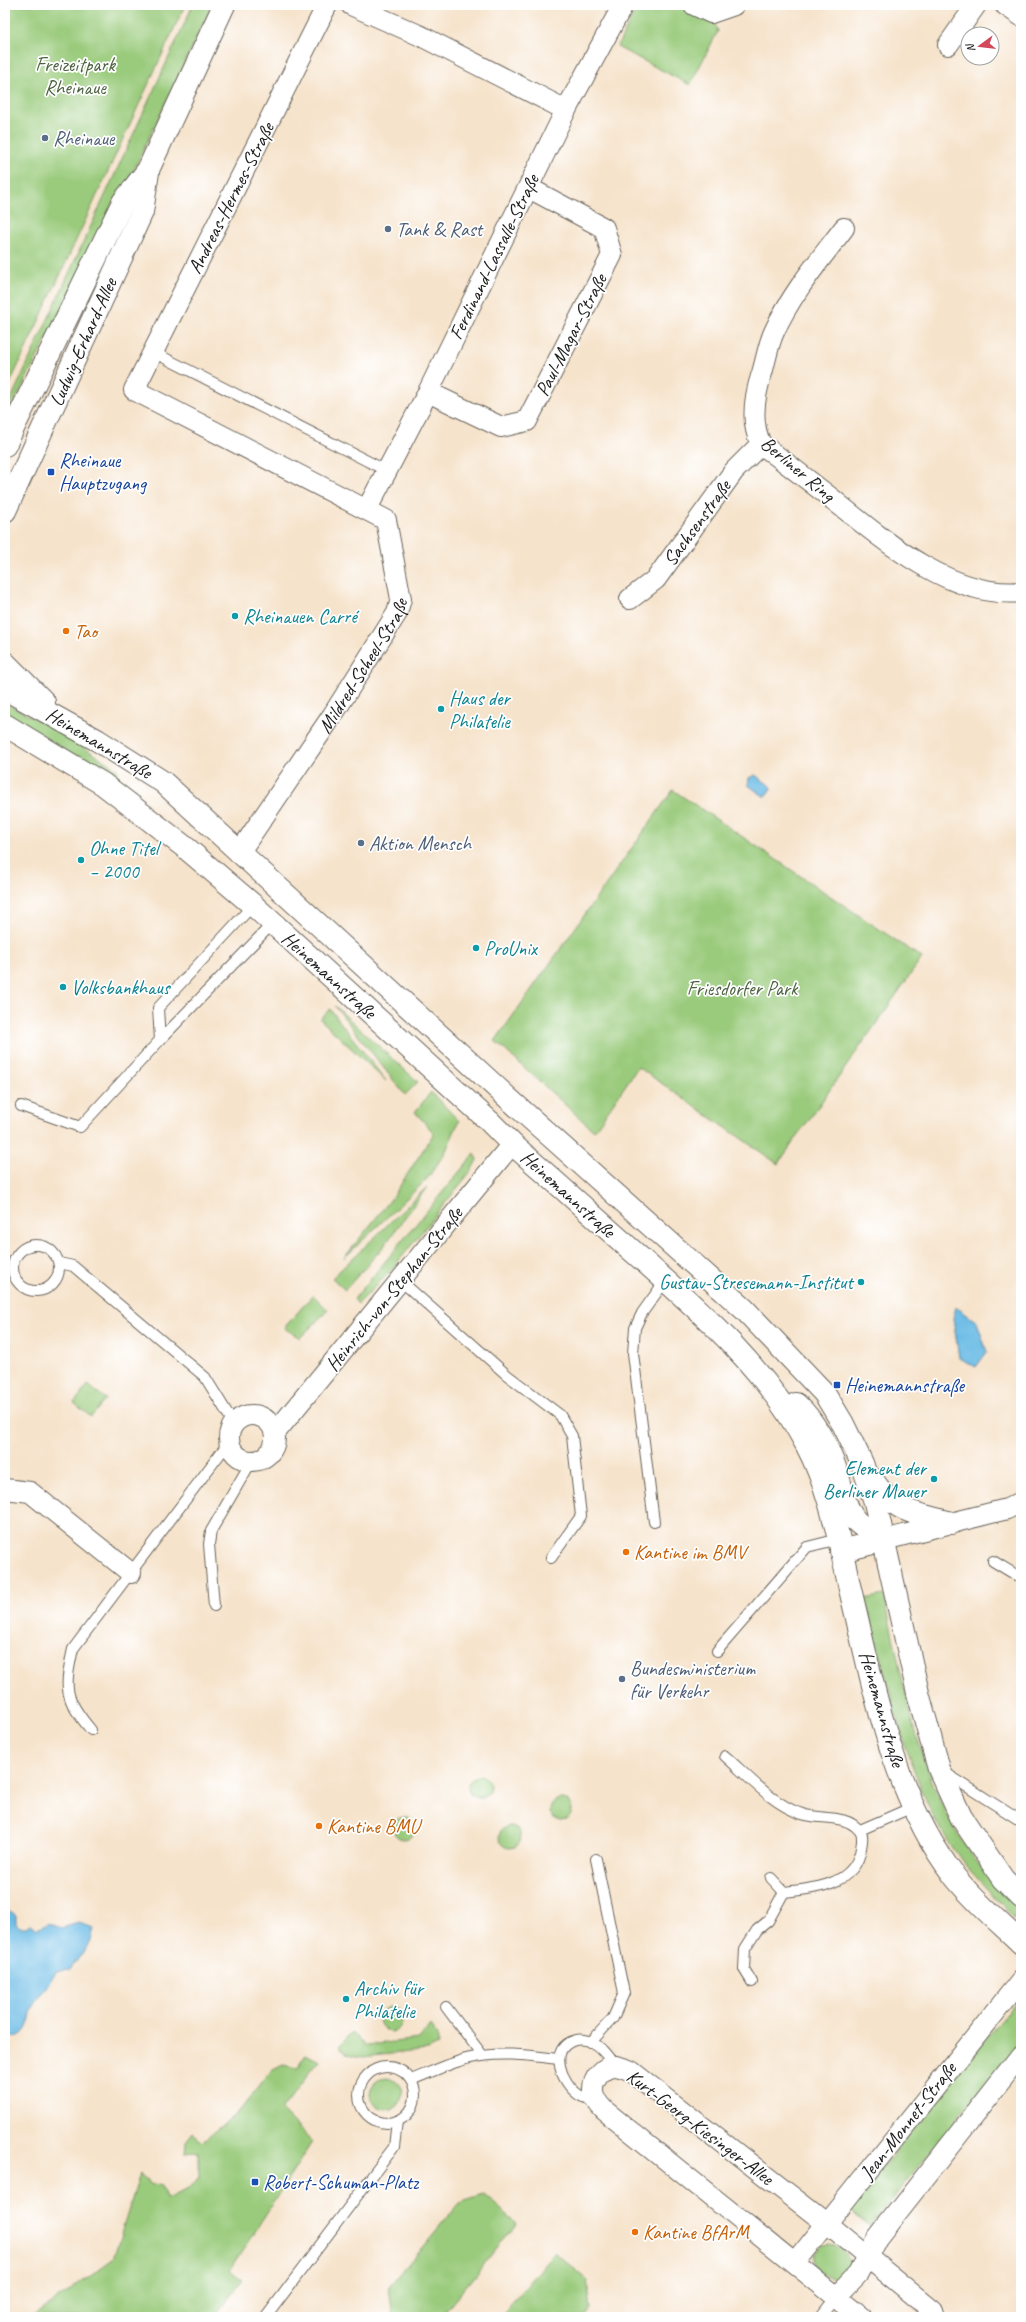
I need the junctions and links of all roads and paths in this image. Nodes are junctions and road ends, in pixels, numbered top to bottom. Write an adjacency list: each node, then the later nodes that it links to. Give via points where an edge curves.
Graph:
1 (224, 5): 12 (main road, Ludwig-Erhard-Allee)
2 (327, 5): 15 (street, Andreas-Hermes-Straße)
3 (351, 5): 11 (street, via 427,39)
4 (623, 5): 11 (street, Ferdinand-Lassalle-Straße)
5 (694, 5): 6 (street, via 711,13)
6 (734, 5)
7 (976, 5): 10 (street)
8 (1005, 5): 9 (street)
9 (1021, 16)
10 (948, 45)
11 (566, 110): 13 (street, Ferdinand-Lassalle-Straße)
12 (148, 170): 19 (main road, Ludwig-Erhard-Allee, via 123,202); 22 (main road, Ludwig-Erhard-Allee, via 142,212)
13 (528, 188): 17 (street, Ferdinand-Lassalle-Straße); 17 (street, Paul-Magar-Straße, via 604,228 612,255 527,421 502,427)
14 (844, 228): 18 (street, Berliner Ring, via 794,296 774,332 758,385 754,416)
15 (153, 352): 16 (street, Andreas-Hermes-Straße); 20 (lane)
16 (134, 390): 21 (street, Mildred-Scheel-Straße)
17 (428, 392): 20 (street, Ferdinand-Lassalle-Straße)
18 (761, 444): 23 (street, Berliner Ring, via 886,542 928,568 954,581 995,591); 24 (street, Sachsenstraße, via 734,472 656,580)
19 (5, 445)
20 (387, 471): 21 (street, Ferdinand-Lassalle-Straße)
21 (367, 509): 29 (street, Mildred-Scheel-Straße, via 386,520 401,599 397,613 336,710)
22 (5, 511)
23 (1021, 592)
24 (630, 599)
25 (5, 663): 27 (main road)
26 (5, 689): 27 (main road, Heinemannstraße)
27 (62, 719): 29 (main road, Heinemannstraße, via 163,782)
28 (10, 730): 30 (main road, Heinemannstraße, via 103,784)
29 (239, 853): 30 (main road); 35 (main road, Heinemannstraße)
30 (219, 876): 31 (main road, Heinemannstraße)
31 (253, 905): 32 (main road, Heinemannstraße); 33 (lane, via 158,1008)
32 (273, 923): 33 (lane); 36 (main road, Heinemannstraße, via 489,1120)
33 (160, 1040): 34 (lane, via 80,1127)
34 (21, 1106)
35 (533, 1119): 36 (main road); 44 (main road, Heinemannstraße, via 781,1346 825,1394)
36 (512, 1144): 38 (main road, Heinemannstraße); 39 (street, Heinrich-von-Stephan-Straße)
37 (59, 1263): 37 (lane, via 60,1270 53,1284 40,1291 25,1288 15,1276 14,1260 30,1245 45,1246 56,1256); 41 (lane, via 73,1266 205,1377)
38 (665, 1280): 40 (main road, Heinemannstraße); 47 (lane, via 642,1313 635,1328 633,1353)
39 (401, 1281): 42 (street, Heinrich-von-Stephan-Straße); 51 (lane, via 534,1398 550,1406 565,1422 572,1436 581,1516)
40 (753, 1366): 49 (main road, via 803,1410 820,1436 855,1520); 50 (main road, Heinemannstraße, via 806,1444 820,1474)
41 (232, 1433): 42 (street, via 246,1416 254,1415 267,1420); 43 (street, via 237,1456); 53 (lane)
42 (275, 1433): 43 (street, Heinrich-von-Stephan-Straße, via 274,1445 268,1456)
43 (251, 1462): 55 (lane, via 211,1531 209,1544)
44 (862, 1464): 48 (main road, via 883,1495 898,1507); 49 (main road, Heinemannstraße)
45 (5, 1489): 53 (street, via 30,1492)
46 (1021, 1502): 48 (street, via 1008,1509)
47 (654, 1522)
48 (952, 1522): 49 (street)
49 (884, 1540): 50 (main road); 59 (main road, Heinemannstraße, via 918,1693)
50 (840, 1545): 56 (lane, via 807,1547); 60 (main road, Heinemannstraße, via 888,1736)
51 (551, 1558)
52 (993, 1561): 54 (lane)
53 (131, 1573): 57 (lane, via 73,1649 67,1674 68,1699)
54 (1021, 1578)
55 (214, 1606)
56 (717, 1650)
57 (91, 1730)
58 (725, 1756): 62 (lane, via 776,1800 802,1814 846,1821)
59 (939, 1769): 61 (lane); 66 (main road, Heinemannstraße, via 961,1818 1003,1879)
60 (912, 1807): 62 (lane); 67 (main road, Heinemannstraße, via 928,1837 956,1878)
61 (1021, 1821)
62 (860, 1830): 65 (lane, via 861,1850 855,1866 840,1880 816,1889)
63 (596, 1859): 71 (lane, via 624,1993 613,2018)
64 (770, 1878): 65 (lane)
65 (784, 1892): 69 (lane, via 768,1921 757,1930 746,1949 744,1969)
66 (1021, 1896)
67 (1021, 1943)
68 (1021, 1980): 79 (street, Jean-Monnet-Straße)
69 (752, 1982)
70 (446, 2007): 73 (lane)
71 (591, 2042): 74 (lane, via 579,2039 569,2042 562,2048); 75 (lane)
72 (1021, 2055): 80 (street, via 877,2238)
73 (483, 2056): 74 (lane, via 522,2054); 76 (lane)
74 (558, 2059): 77 (lane, via 561,2073 568,2085 580,2095)
75 (615, 2066): 77 (street, Kurt-Georg-Kiesinger-Allee, via 604,2069 596,2078 593,2091); 79 (street, Kurt-Georg-Kiesinger-Allee, via 631,2071)
76 (411, 2080): 78 (lane, via 415,2089 412,2108); 78 (lane, via 397,2068 378,2068 370,2073 360,2088 360,2098 368,2115 377,2121)
77 (597, 2101): 81 (street, via 604,2110)
78 (397, 2121): 84 (lane, via 394,2146)
79 (827, 2224): 80 (street, Kurt-Georg-Kiesinger-Allee); 81 (street, Jean-Monnet-Straße)
80 (867, 2256): 82 (street, via 858,2274); 83 (street, Kurt-Georg-Kiesinger-Allee)
81 (795, 2263): 82 (street)
82 (837, 2296): 85 (lane); 86 (street)
83 (935, 2315)
84 (266, 2317)
85 (820, 2317)
86 (861, 2317)

